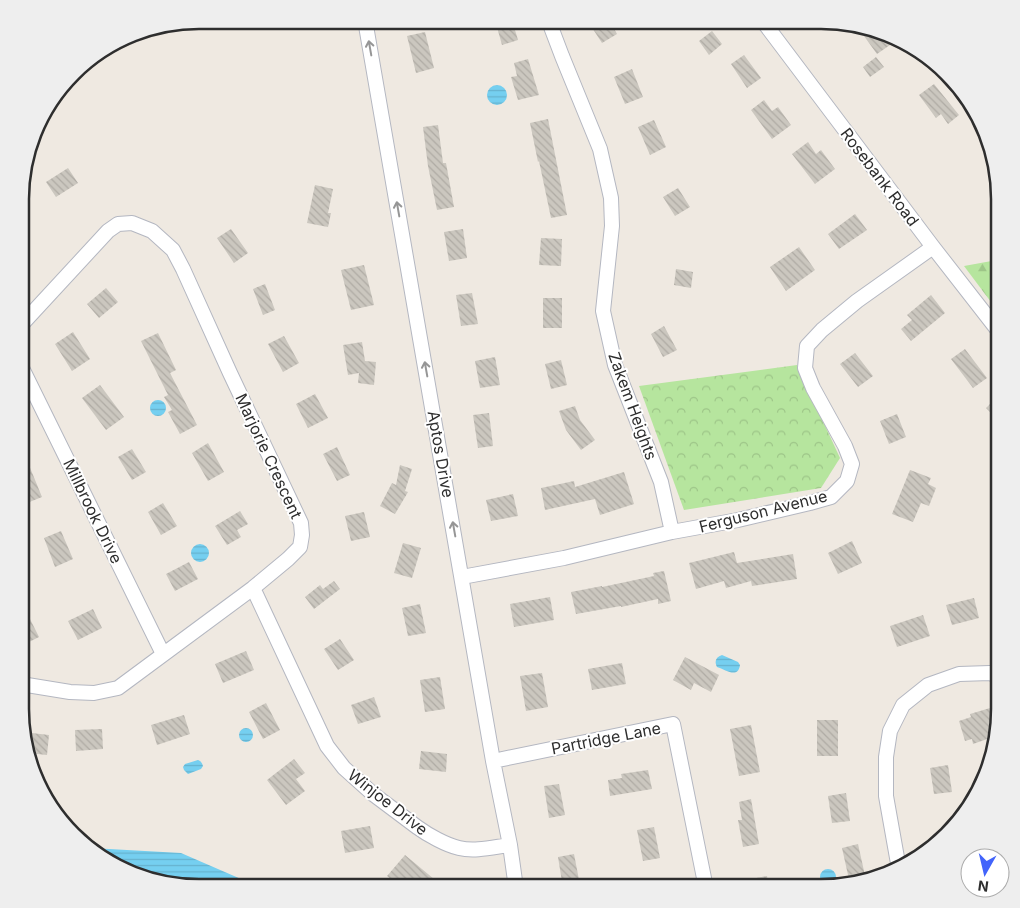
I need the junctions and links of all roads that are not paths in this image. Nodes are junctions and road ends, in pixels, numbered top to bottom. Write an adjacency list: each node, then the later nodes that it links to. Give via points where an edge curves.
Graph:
1 (367, 29): 9 (street, Aptos Drive, one-way to 1)
2 (552, 29): 8 (street, Zakem Heights, via 600,149 611,198 612,226 603,311 615,365 661,482)
3 (769, 29): 4 (street, Rosebank Road)
4 (933, 247): 6 (street, Rosebank Road); 8 (street, Ferguson Avenue, via 857,301 807,346 805,368 846,446 852,464 847,481 831,497)
5 (29, 316): 10 (street, Marjorie Crescent, via 118,224 132,223 152,231 173,250 302,523 300,547)
6 (991, 321)
7 (29, 382): 11 (street, Millbrook Drive)
8 (672, 532): 9 (street, Ferguson Avenue, via 564,558)
9 (462, 577): 14 (street, Aptos Drive)
10 (253, 588): 11 (street, Marjorie Crescent); 15 (street, Winjoe Drive, via 327,746 344,768 424,832 448,844 471,849)
11 (164, 654): 13 (street, Marjorie Crescent, via 118,688 94,694)
12 (991, 673): 16 (street, via 959,674 928,685 903,705 890,731 886,757 886,796)
13 (29, 685)
14 (493, 761): 15 (street, Aptos Drive); 18 (street, Partridge Lane, via 673,724)
15 (510, 845): 17 (street, Aptos Drive)
16 (897, 860)
17 (515, 879)
18 (704, 879)

